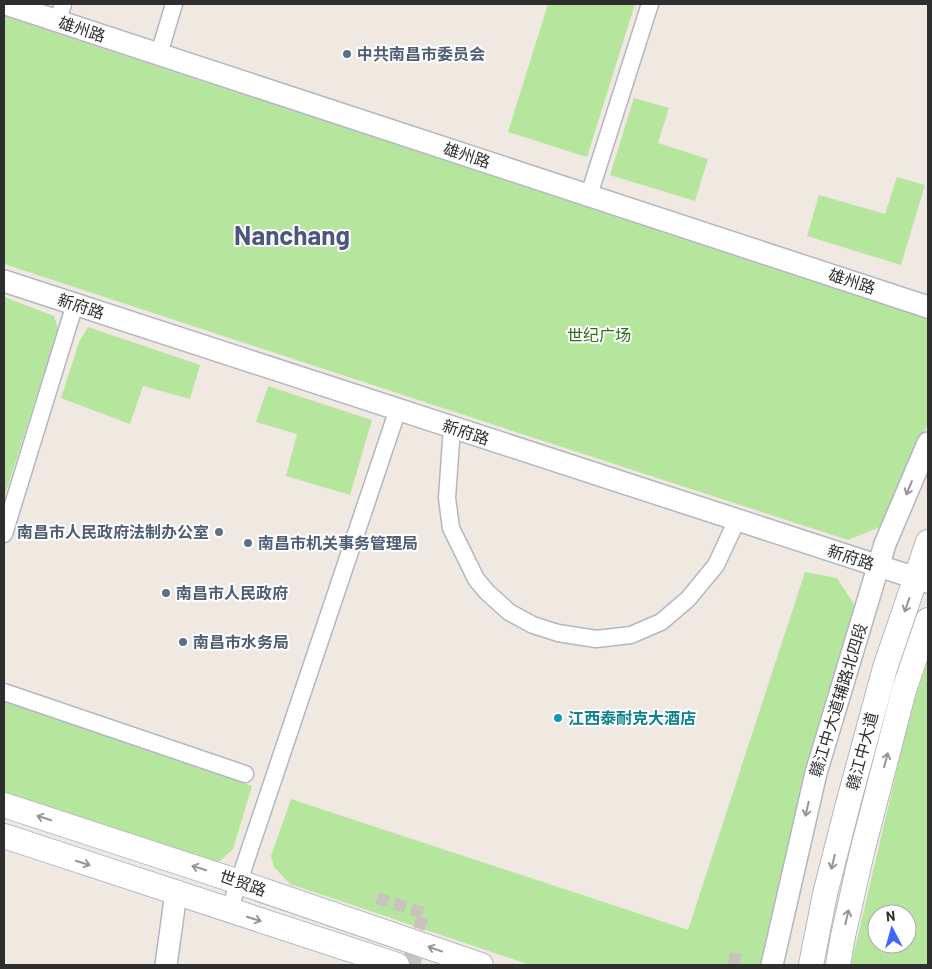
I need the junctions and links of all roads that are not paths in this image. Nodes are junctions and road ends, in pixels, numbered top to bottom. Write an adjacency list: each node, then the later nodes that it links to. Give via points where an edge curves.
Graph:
1 (6, 4): 4 (street, 雄州路)
2 (174, 4): 5 (street)
3 (650, 4): 6 (street)
4 (60, 12): 5 (street, 雄州路)
5 (159, 54): 6 (street, 雄州路)
6 (589, 195): 9 (street, 雄州路)
7 (4, 281): 8 (street, 新府路)
8 (75, 304): 10 (street, 新府路); 14 (street)
9 (928, 307)
10 (398, 409): 11 (street, 新府路); 23 (street)
11 (452, 427): 13 (street, 新府路); 13 (street, via 447,498 451,528 476,579 509,612 533,625 596,639 631,635 661,622 688,599 716,565)
12 (928, 443): 16 (street, 赣江中大道辅路北四段, one-way to 16, via 884,544)
13 (737, 520): 16 (street, 新府路)
14 (4, 534)
15 (928, 542): 17 (main road, 赣江中大道)
16 (878, 566): 17 (street, 新府路); 29 (street, 赣江中大道辅路北四段, one-way to 29, via 816,773)
17 (922, 580): 30 (main road, 赣江中大道, one-way to 30, via 885,668 825,894)
18 (928, 620): 31 (main road, 赣江中大道, one-way to 18, via 862,852 902,699)
19 (4, 692): 20 (street)
20 (245, 774)
21 (4, 805): 23 (main road, 世贸路, one-way to 21)
22 (4, 836): 24 (main road, 世贸路, one-way to 24)
23 (239, 882): 25 (street); 28 (main road, 世贸路, one-way to 23)
24 (176, 893): 25 (main road, 世贸路); 26 (street)
25 (229, 911): 27 (main road, 世贸路, one-way to 27)
26 (166, 965)
27 (397, 965)
28 (481, 965)
29 (772, 965)
30 (811, 965)
31 (838, 965)

